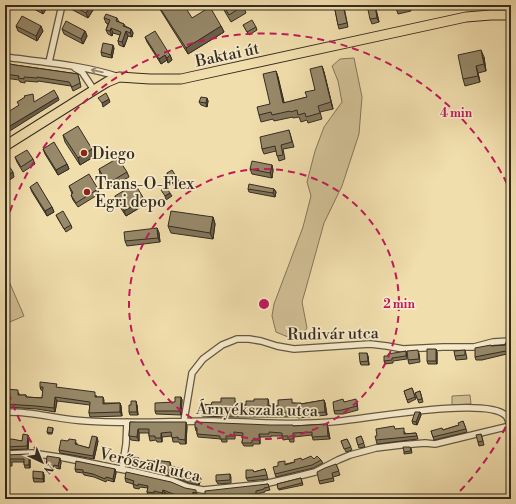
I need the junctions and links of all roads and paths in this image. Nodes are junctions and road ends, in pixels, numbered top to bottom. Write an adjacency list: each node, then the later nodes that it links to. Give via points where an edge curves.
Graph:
1 (62, 5): 4 (street)
2 (511, 15): 6 (main road, Baktai út, via 466,17 181,79)
3 (5, 57): 4 (street)
4 (49, 62): 5 (street)
5 (73, 66): 6 (street, one-way to 5); 7 (street, via 82,72)
6 (119, 77): 7 (main road, Baktai út)
7 (94, 90): 8 (main road, Baktai út)
8 (5, 146)
9 (511, 341): 12 (street, Rudivár utca, via 474,347 403,349 370,344 294,349 249,339 237,340 222,344 203,359 192,373)
10 (5, 412): 13 (street, Árnyékszala utca, via 85,421)
11 (506, 416): 12 (street, Árnyékszala utca, via 495,410 474,407 401,412 306,424); 15 (street, Verőszala utca, via 510,426 435,444 376,448 350,455 315,472 257,485 202,490)
12 (184, 421): 13 (street, Árnyékszala utca)
13 (126, 422): 15 (street)
14 (5, 454): 15 (street, Verőszala utca, via 32,453)
15 (122, 469)

